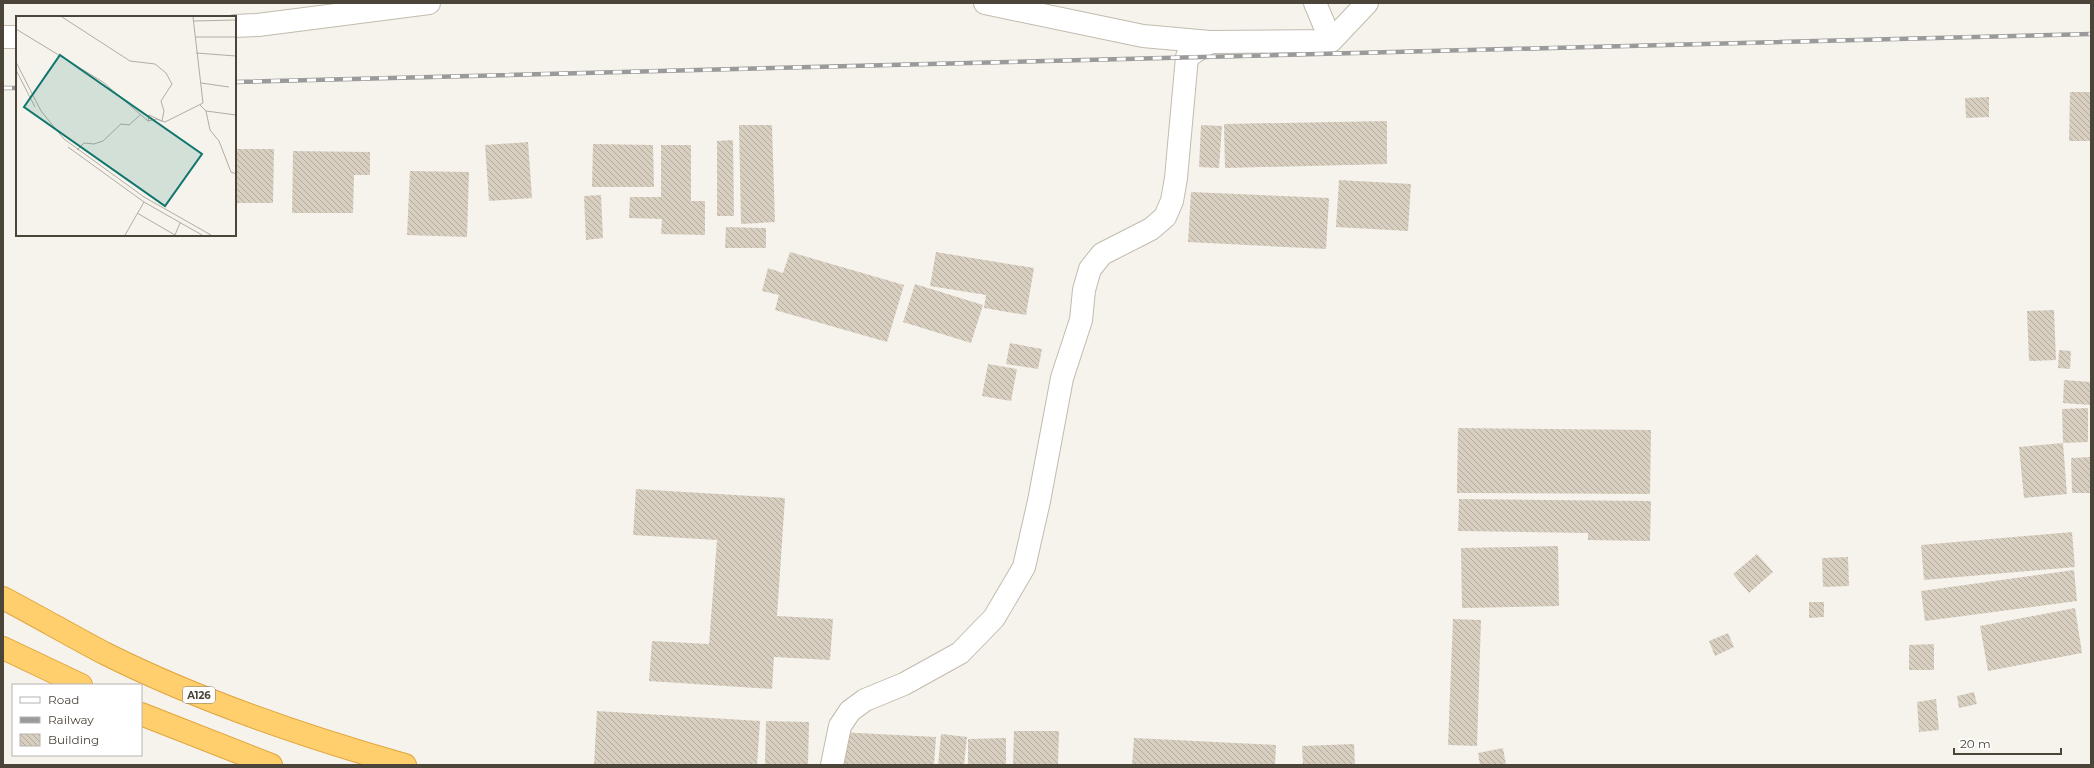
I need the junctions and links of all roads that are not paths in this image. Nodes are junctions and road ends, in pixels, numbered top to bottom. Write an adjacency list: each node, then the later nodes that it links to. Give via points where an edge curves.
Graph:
1 (429, 3): 5 (street)
2 (985, 3): 9 (street, via 1143,36)
3 (1315, 3): 8 (street)
4 (1367, 3): 8 (street)
5 (236, 26)
6 (3, 37): 7 (street)
7 (16, 37)
8 (1331, 41): 9 (street)
9 (1210, 42): 16 (street, via 1187,57 1176,178 1172,201 1165,218 1151,229 1102,254 1090,269 1084,290 1081,320 1062,378 1024,567 994,618 960,653 904,684 865,700 850,711 840,726)
10 (3, 598): 15 (highway, A126, via 105,653 194,693 292,731)
11 (3, 648): 12 (highway)
12 (79, 684)
13 (142, 714): 14 (highway)
14 (271, 765)
15 (405, 765)
16 (832, 765)

